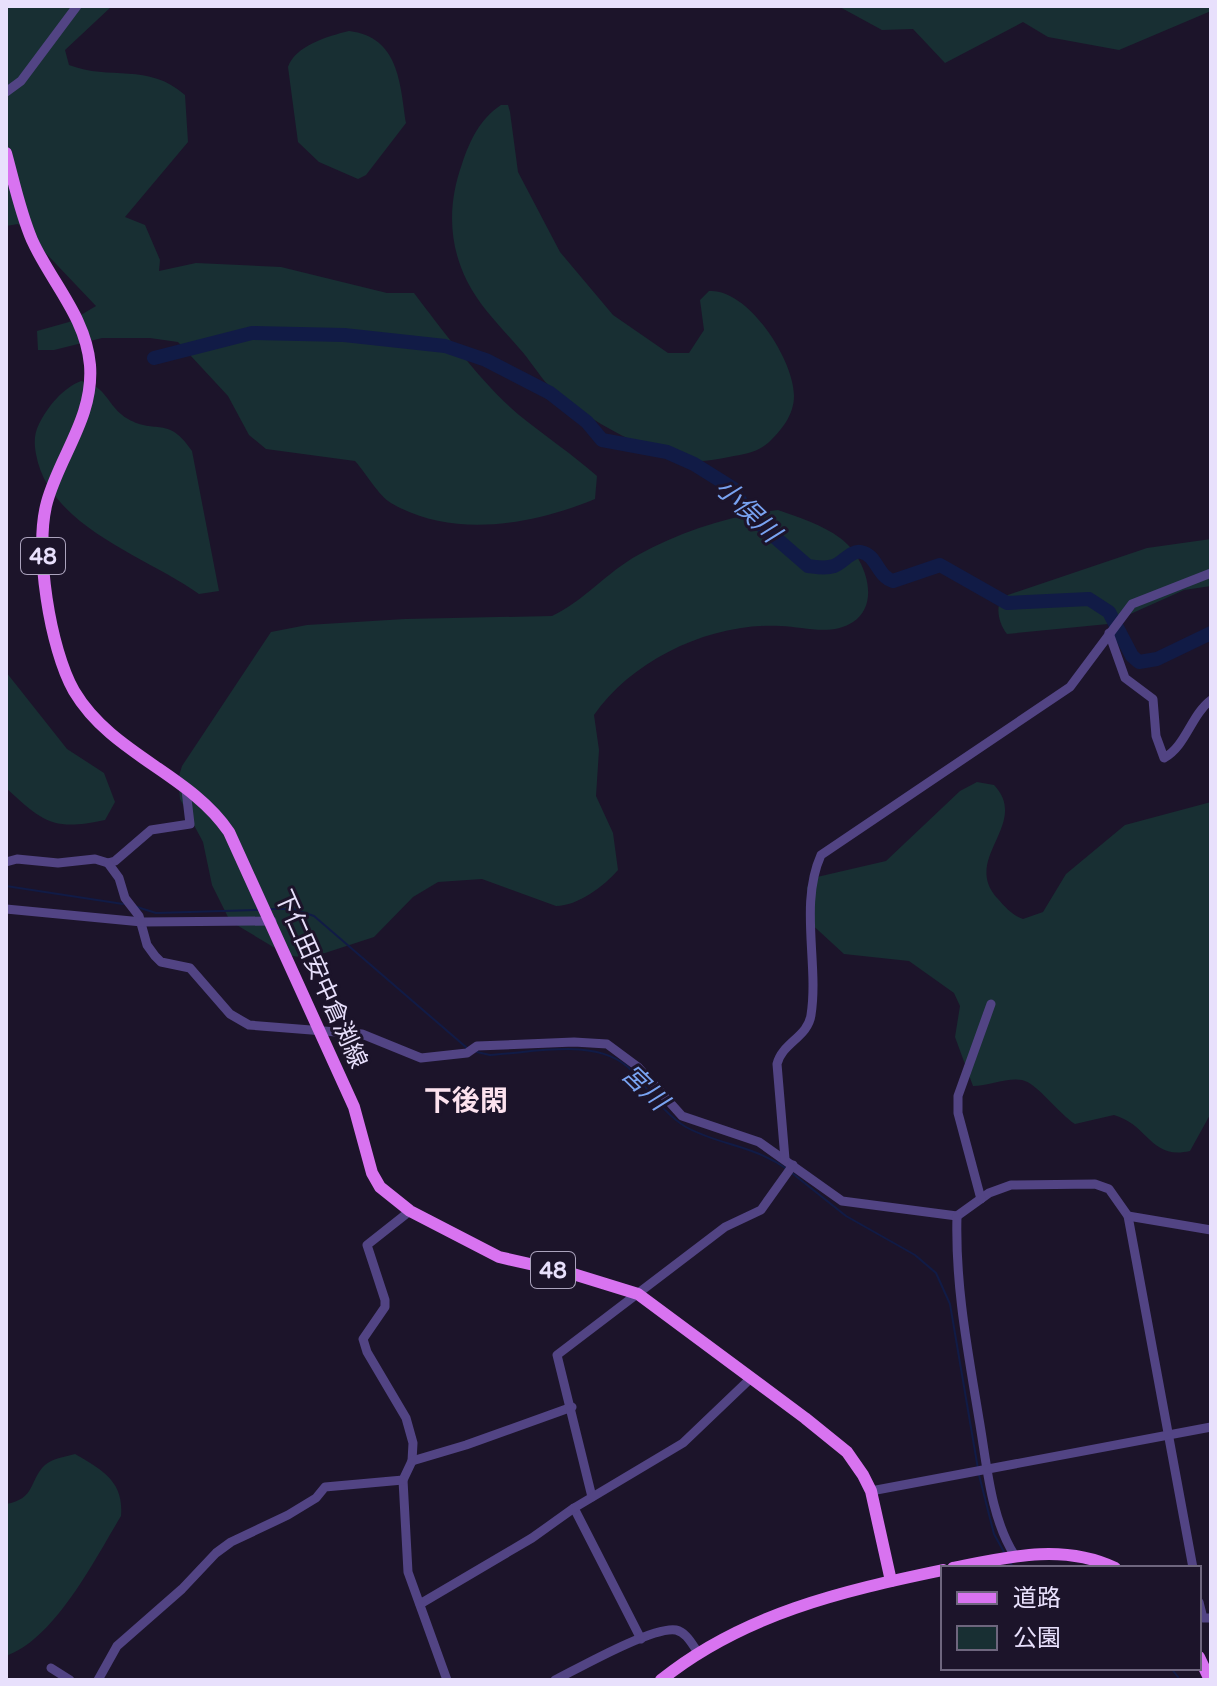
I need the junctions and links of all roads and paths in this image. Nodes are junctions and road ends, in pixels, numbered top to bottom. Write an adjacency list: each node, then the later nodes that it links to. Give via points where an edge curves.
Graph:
1 (77, 6): 2 (street, via 21,81)
2 (6, 92)
3 (6, 153): 7 (main road, 下仁田安中倉渕線 / 48, via 32,239 80,326 88,352 87,406 44,521 42,553 61,660 74,690 100,725)
4 (1211, 573): 5 (street, via 1132,604)
5 (1109, 633): 6 (street, via 1125,678 1153,699 1164,758); 15 (street, via 1080,676 1051,702 821,855 812,913 811,1017 779,1054 777,1064)
6 (1211, 700)
7 (186, 790): 9 (street, via 190,824 151,830); 12 (main road, 下仁田安中倉渕線 / 48, via 221,821)
8 (6, 862): 9 (street)
9 (108, 863): 11 (street)
10 (6, 909): 11 (street)
11 (140, 919): 12 (street); 14 (street, via 155,956 190,968 230,1014 249,1025)
12 (271, 919): 14 (main road, 下仁田安中倉渕線 / 48)
13 (991, 1004): 16 (street, via 958,1096)
14 (321, 1032): 15 (street, via 377,1038 421,1058 574,1042 607,1044 638,1067 682,1116 759,1142); 17 (main road, 下仁田安中倉渕線 / 48, via 354,1107 372,1173 390,1197)
15 (789, 1162): 18 (street, via 842,1201); 21 (street, via 761,1210 725,1227)
16 (981, 1199): 18 (street); 19 (street, via 1011,1185 1095,1184 1109,1189)
17 (410, 1211): 21 (main road, 下仁田安中倉渕線 / 48, via 499,1257); 26 (street, via 367,1245 385,1307 363,1339 406,1418)
18 (957, 1216): 27 (street, via 959,1283)
19 (1128, 1216): 20 (street); 25 (street)
20 (1211, 1230)
21 (638, 1294): 22 (main road, 下仁田安中倉渕線 / 48); 23 (street, via 557,1355)
22 (750, 1379): 29 (main road, 下仁田安中倉渕線 / 48, via 847,1452); 30 (street, via 683,1443)
23 (572, 1407): 26 (street); 30 (street)
24 (1211, 1427): 25 (street)
25 (1168, 1435): 27 (street); 35 (street)
26 (412, 1461): 28 (street)
27 (986, 1469): 29 (street); 32 (street, via 1003,1539)
28 (403, 1480): 38 (street, via 404,1547); 42 (street, via 325,1487 288,1515 231,1542 117,1646)
29 (871, 1491): 37 (main road, 下仁田安中倉渕線 / 48)
30 (592, 1497): 31 (street)
31 (574, 1508): 38 (street); 39 (street)
32 (1014, 1556): 33 (main road); 34 (main road, via 1062,1554)
33 (963, 1566)
34 (1107, 1566)
35 (1193, 1566)
36 (941, 1570): 37 (main road)
37 (891, 1581): 40 (main road, via 795,1606)
38 (420, 1604): 44 (street)
39 (641, 1639): 40 (street, via 678,1630); 45 (street)
40 (697, 1651): 46 (main road)
41 (51, 1668): 43 (street)
42 (95, 1679)
43 (70, 1680)
44 (447, 1680)
45 (555, 1680)
46 (661, 1680)

